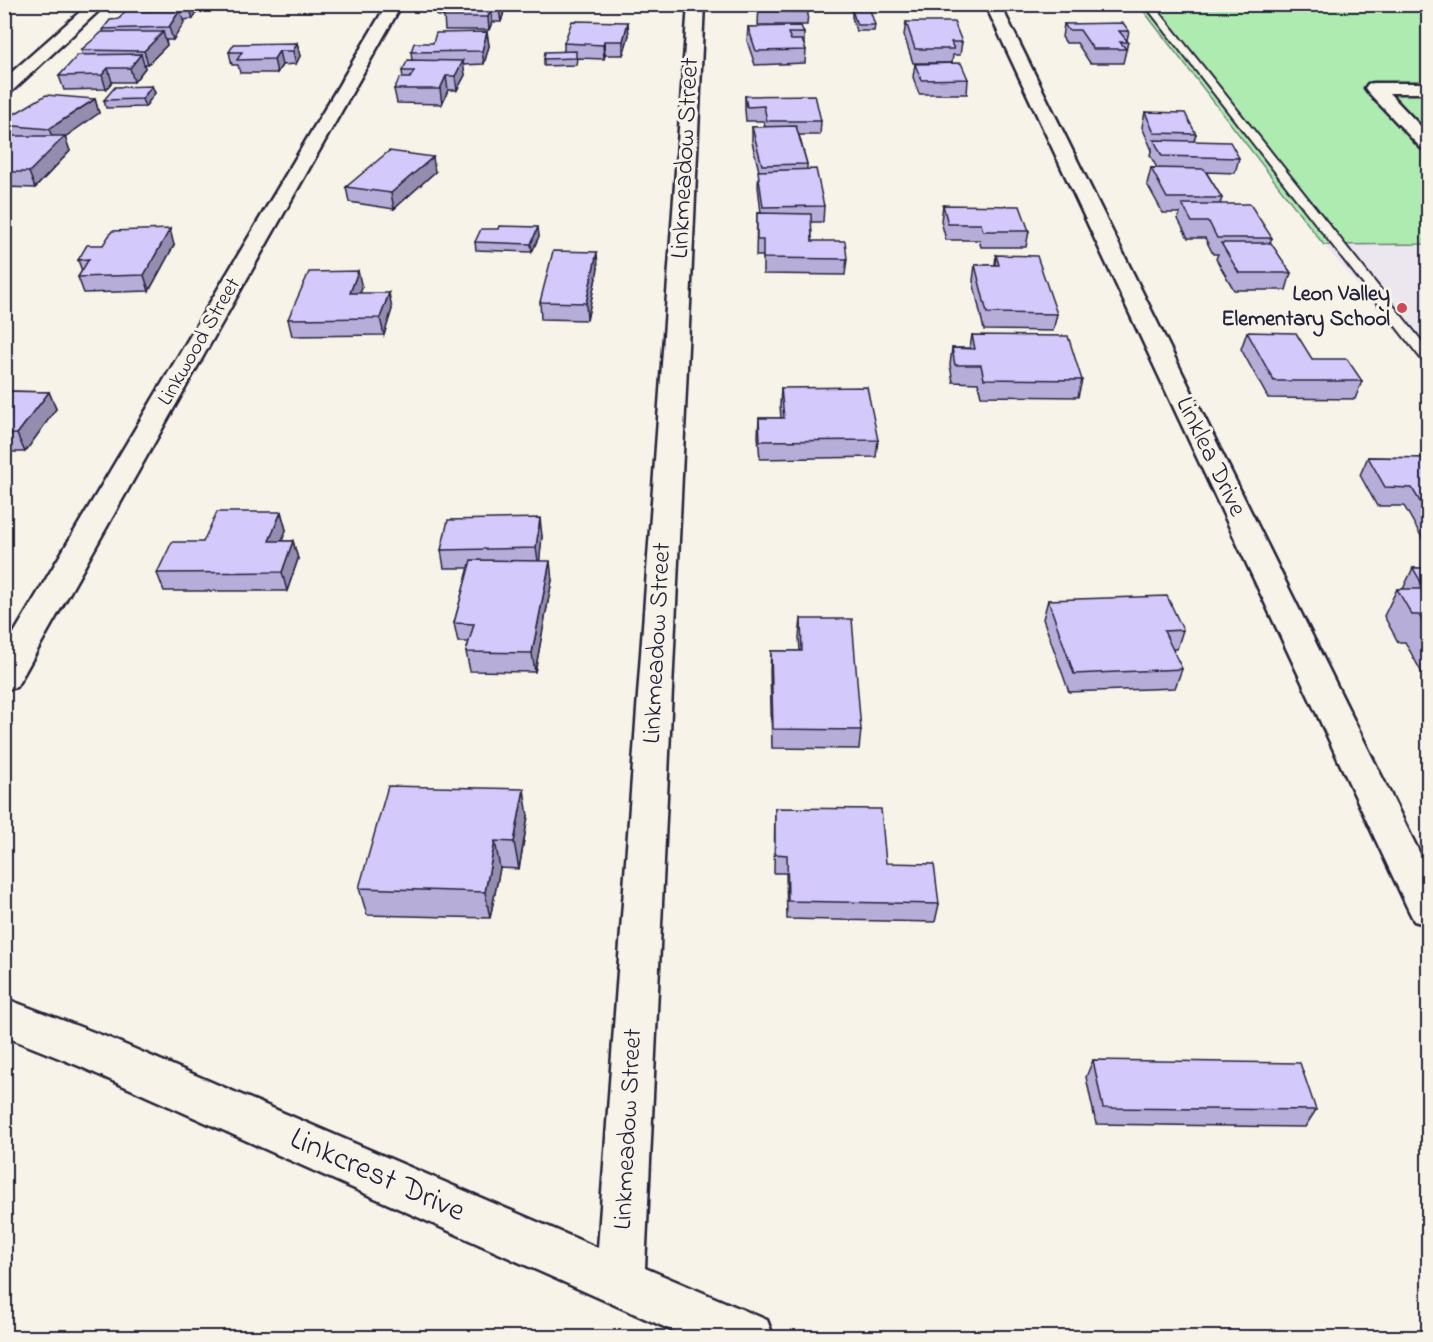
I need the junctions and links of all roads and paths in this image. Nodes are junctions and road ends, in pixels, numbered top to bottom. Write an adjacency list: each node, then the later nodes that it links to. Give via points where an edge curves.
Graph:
1 (99, 4): 7 (street)
2 (395, 4): 10 (street, Linkwood Street)
3 (696, 4): 13 (street, Linkmeadow Street)
4 (992, 4): 11 (street, Linklea Drive)
5 (1148, 4): 9 (lane)
6 (1428, 88): 8 (street, via 1374,88)
7 (4, 89)
8 (1428, 144)
9 (1428, 358)
10 (4, 679)
11 (1428, 909)
12 (4, 1017): 13 (street, Linkcrest Drive, via 94,1052)
13 (620, 1282): 14 (street, Linkcrest Drive)
14 (749, 1338)

